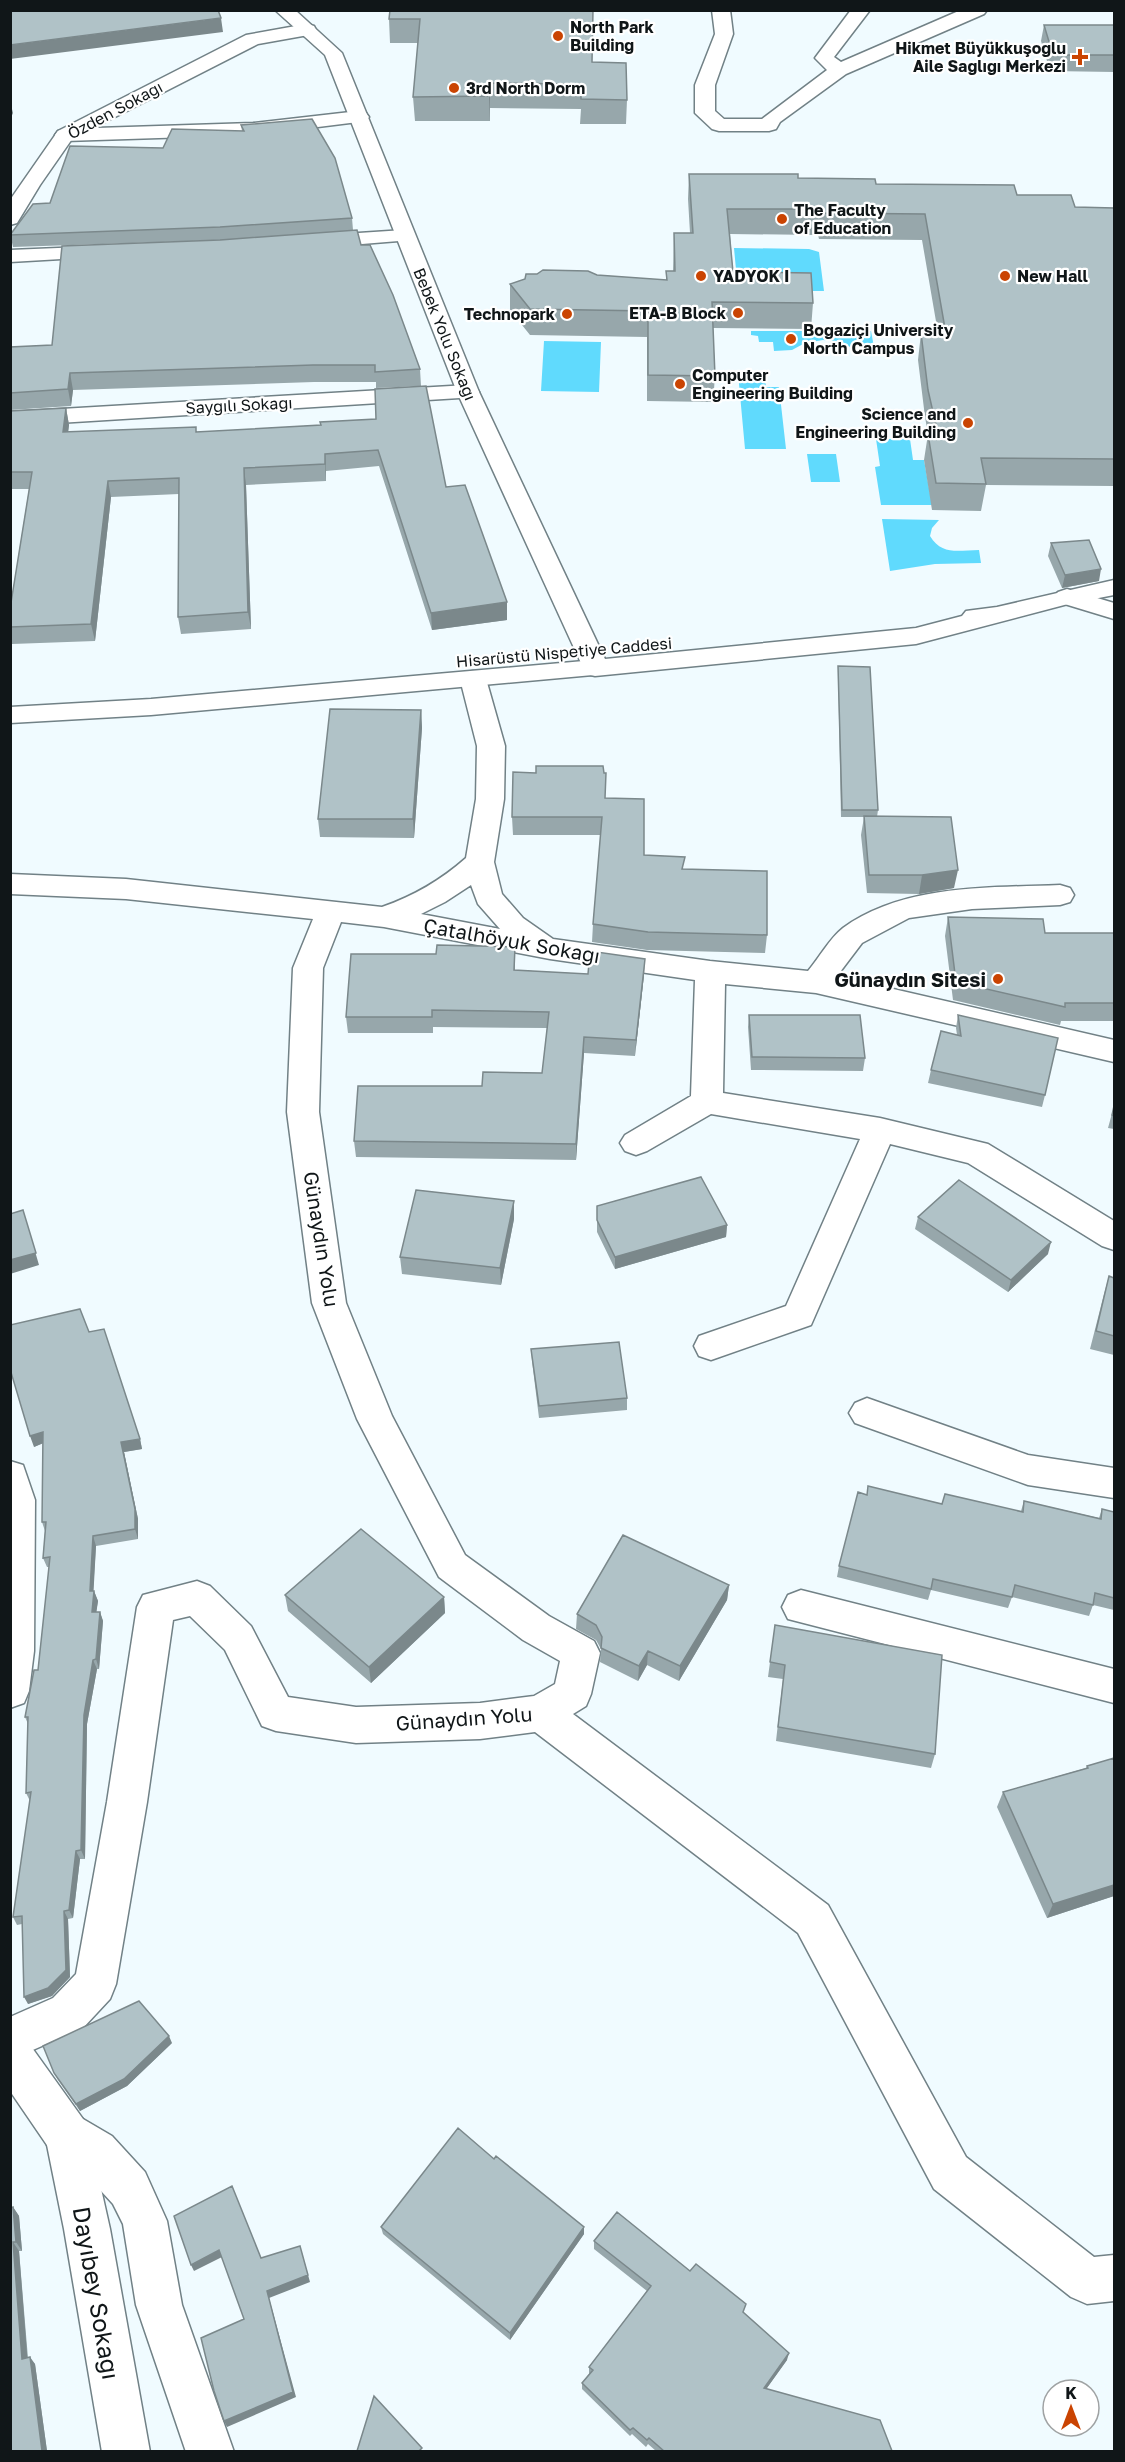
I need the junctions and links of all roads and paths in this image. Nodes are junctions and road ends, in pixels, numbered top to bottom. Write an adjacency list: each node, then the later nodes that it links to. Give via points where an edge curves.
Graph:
1 (275, 10): 7 (street, Özden Sokağı)
2 (284, 10): 6 (street, Bebek Yolu Sokağı)
3 (721, 10): 8 (street, via 724,34 705,85 705,113 719,125 769,125)
4 (861, 10): 8 (street, via 824,58)
5 (978, 10): 8 (street)
6 (307, 30): 7 (street, Özden Sokağı); 9 (street, Bebek Yolu Sokağı, via 333,53)
7 (253, 39): 10 (street, Özden Sokağı)
8 (839, 70)
9 (359, 117): 10 (street, via 253,129); 12 (street, Bebek Yolu Sokağı)
10 (65, 135): 11 (street, Özden Sokağı)
11 (10, 219)
12 (405, 236): 13 (street); 16 (street, Bebek Yolu Sokağı)
13 (290, 243)
14 (130, 251): 15 (street)
15 (10, 256)
16 (468, 392): 17 (street, Saygılı Sokağı); 21 (street, Bebek Yolu Sokağı)
17 (10, 419)
18 (1114, 588): 19 (street)
19 (1066, 597): 20 (street); 21 (street, via 916,636)
20 (1114, 611)
21 (591, 658): 22 (street); 23 (street, Hisarüstü Nispetiye Caddesi)
22 (473, 679): 24 (street); 25 (street, via 491,746 490,799)
23 (10, 696)
24 (10, 715)
25 (480, 862): 29 (street, via 429,899); 30 (street, via 488,897 513,925)
26 (10, 884): 28 (street, Çatalhöyuk Sokağı, via 126,889)
27 (1060, 895): 32 (street, via 902,909 852,936)
28 (331, 911): 29 (street, Çatalhöyuk Sokağı); 45 (street, Günaydın Yolu, via 308,968 303,1112 329,1302 375,1419 453,1566 536,1628 581,1653 572,1694)
29 (384, 917): 30 (street, Çatalhöyuk Sokağı)
30 (550, 949): 31 (street, Çatalhöyuk Sokağı)
31 (710, 972): 32 (street, Çatalhöyuk Sokağı); 34 (street)
32 (816, 982): 33 (street, Çatalhöyuk Sokağı)
33 (1114, 1051)
34 (707, 1102): 35 (street); 36 (street)
35 (880, 1130): 37 (street, via 977,1153); 38 (street, via 799,1315)
36 (636, 1143)
37 (1114, 1236)
38 (711, 1347)
39 (867, 1413): 41 (street, via 1029,1470)
40 (10, 1476): 44 (street, via 17,1500 15,1652)
41 (1114, 1483)
42 (801, 1607): 43 (street)
43 (1114, 1686)
44 (10, 1691)
45 (541, 1713): 46 (street, Günaydın Yolu, via 480,1721 356,1725 276,1713 238,1638 198,1598 156,1607 95,1984 68,2013); 49 (street, via 813,1919 950,2173 1086,2281)
46 (10, 2039)
47 (10, 2053): 48 (street)
48 (67, 2135): 50 (street, Dayıbey Sokağı); 51 (street, via 96,2152 129,2188 145,2221 159,2305)
49 (1114, 2278)
50 (126, 2451)
51 (210, 2451)

